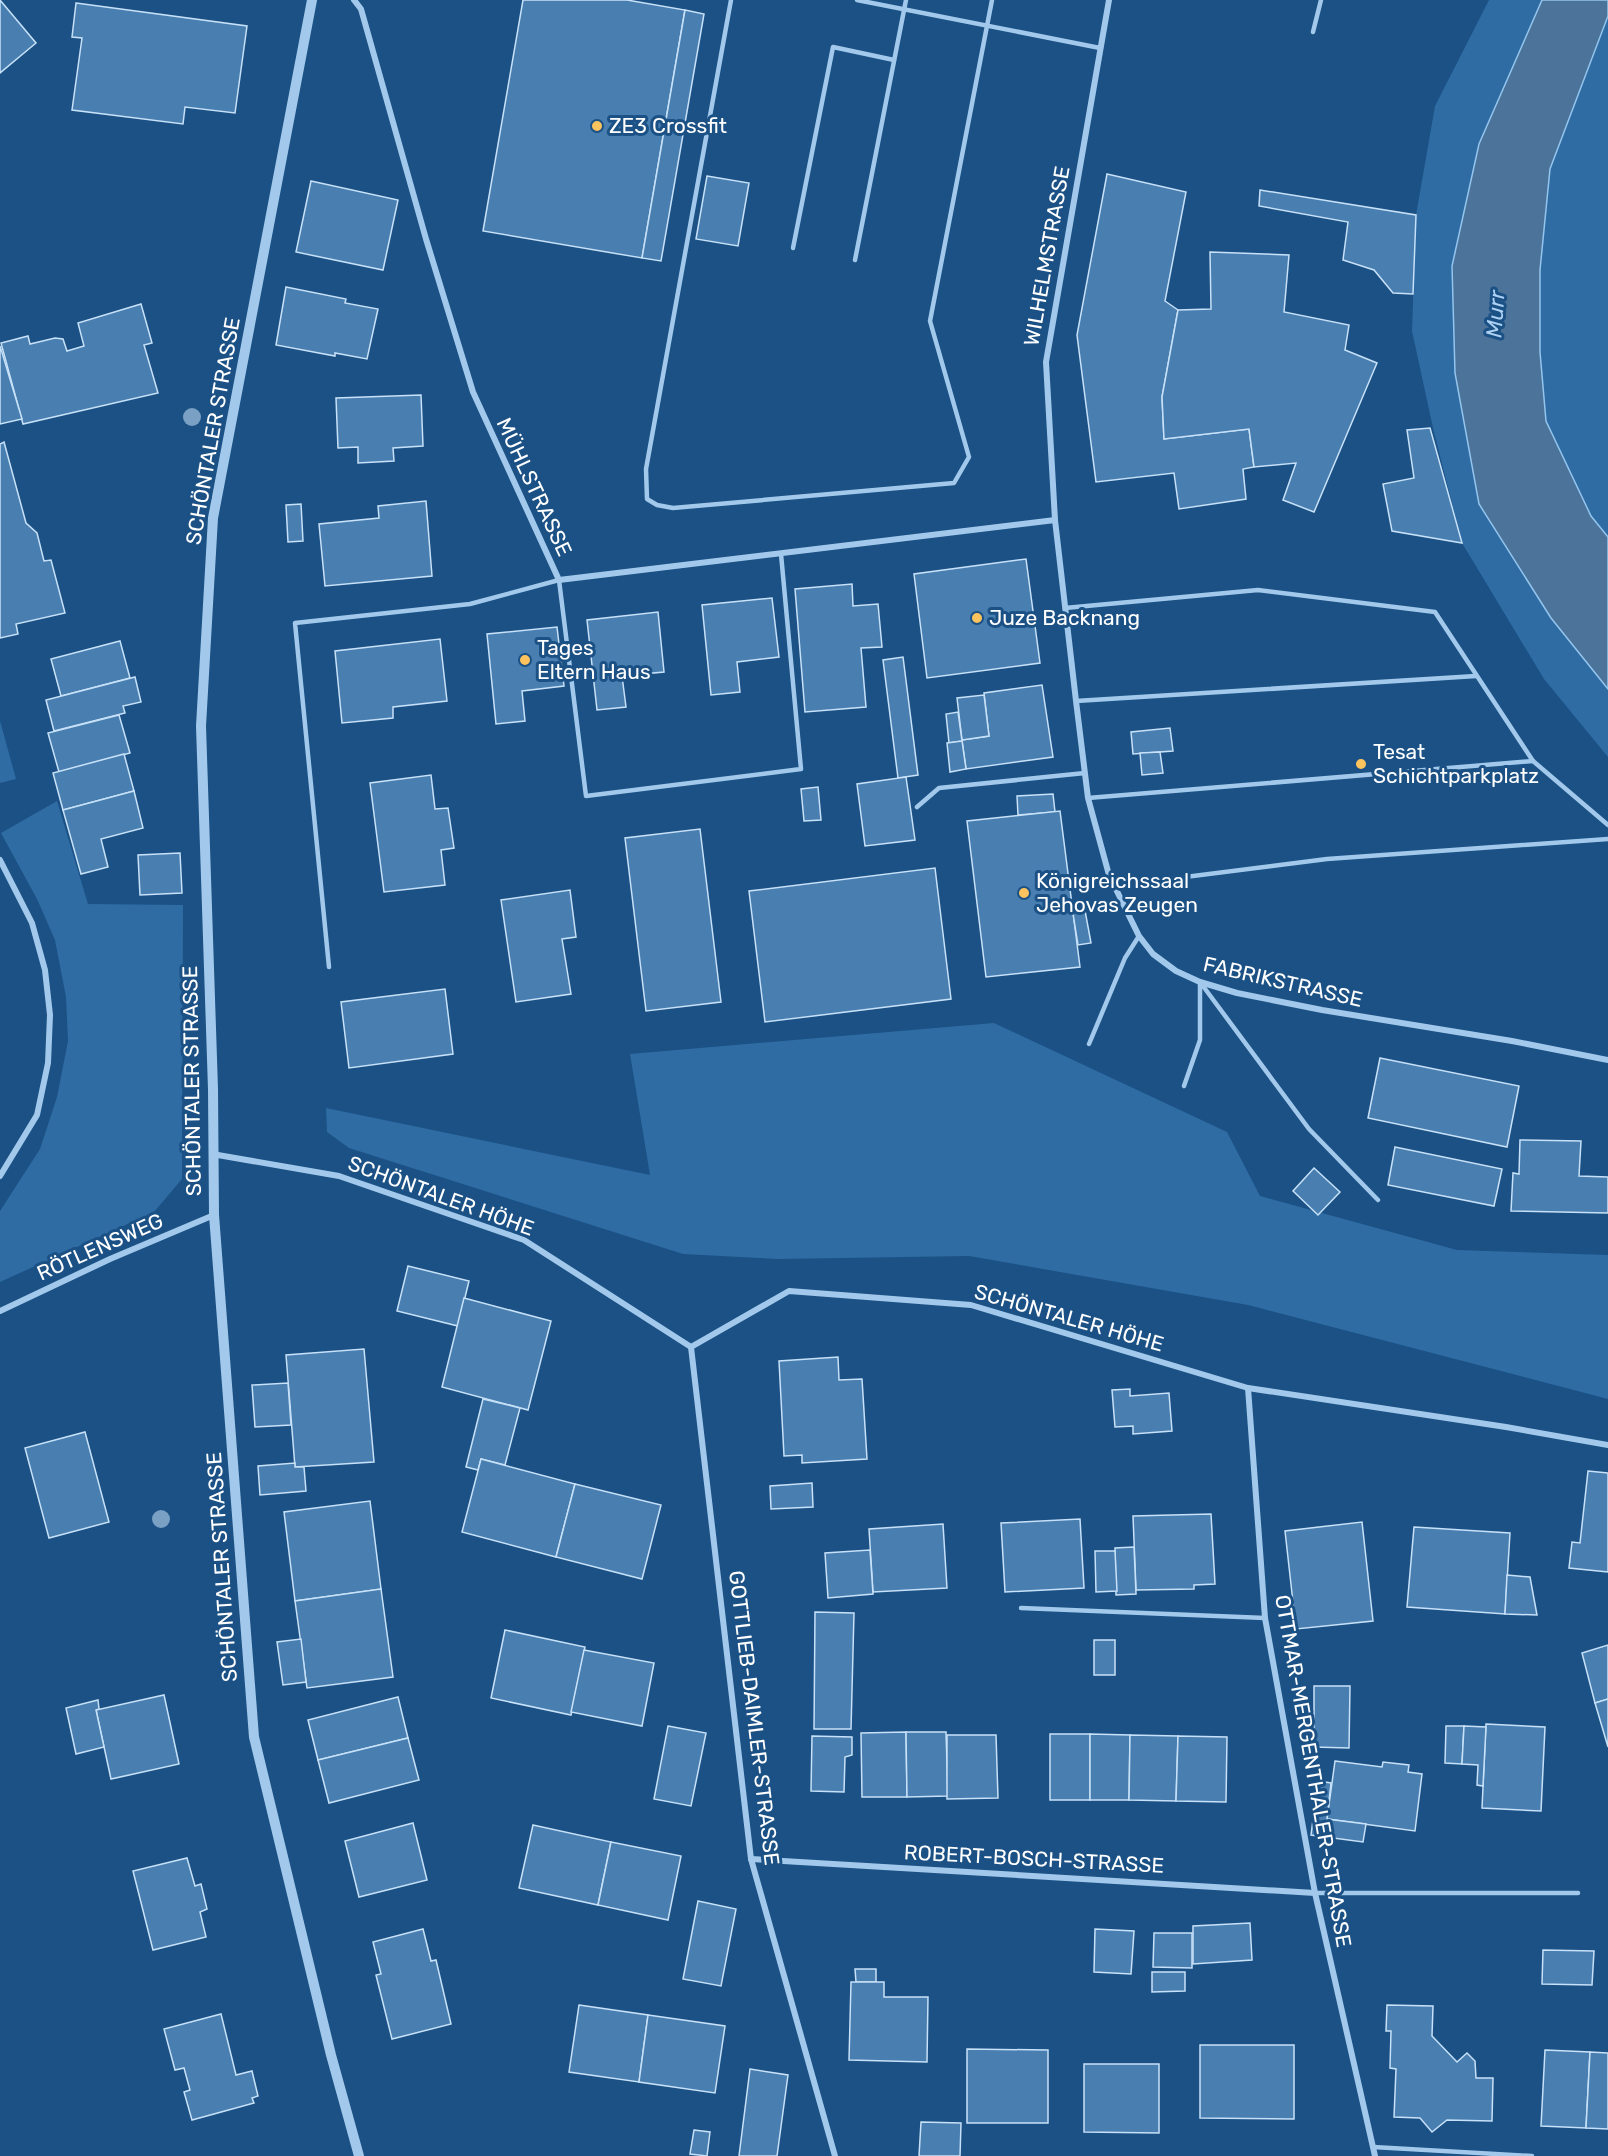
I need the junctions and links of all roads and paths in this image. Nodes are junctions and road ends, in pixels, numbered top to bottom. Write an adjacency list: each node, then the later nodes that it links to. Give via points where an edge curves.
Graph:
1 (312, 0): 36 (street, SCHÖNTALER STRASSE, via 213,518 201,726)
2 (354, 0): 18 (street, MÜHLSTRASSE, via 361,9 473,392)
3 (731, 0): 10 (lane, via 646,468 647,499 657,506 673,508 954,483 969,457 930,321)
4 (857, 0): 9 (lane)
5 (906, 0): 9 (lane)
6 (992, 0): 10 (lane)
7 (1109, 0): 12 (street, WILHELMSTRASSE)
8 (1321, 0): 11 (lane)
9 (904, 9): 10 (lane); 13 (lane)
10 (988, 26): 12 (lane)
11 (1313, 32)
12 (1100, 48): 16 (street, WILHELMSTRASSE, via 1046,362)
13 (894, 60): 14 (lane, via 833,47); 15 (lane)
14 (793, 248)
15 (855, 260)
16 (1055, 520): 17 (street, MÜHLSTRASSE); 19 (street, FABRIKSTRASSE)
17 (781, 554): 18 (street, MÜHLSTRASSE); 18 (lane, via 801,769 586,796)
18 (559, 580): 31 (lane, via 470,604 294,623)
19 (1065, 608): 20 (lane, via 1258,590 1435,612); 21 (street, FABRIKSTRASSE)
20 (1476, 676): 21 (lane); 22 (lane)
21 (1076, 701): 23 (street, FABRIKSTRASSE)
22 (1533, 761): 24 (lane); 26 (lane)
23 (1085, 773): 24 (street, FABRIKSTRASSE); 25 (lane, via 939,788)
24 (1088, 798): 29 (street, FABRIKSTRASSE)
25 (917, 807)
26 (1608, 825)
27 (1608, 839): 29 (lane, via 1327,860)
28 (0, 860): 37 (street, via 32,923 45,970 50,1015 48,1064 37,1116)
29 (1114, 886): 30 (street, FABRIKSTRASSE)
30 (1139, 936): 32 (street, FABRIKSTRASSE, via 1153,954); 33 (lane, via 1125,958)
31 (329, 967)
32 (1200, 982): 34 (street, FABRIKSTRASSE, via 1322,1010); 35 (lane, via 1200,1040); 38 (lane, via 1309,1130)
33 (1089, 1044)
34 (1608, 1060)
35 (1184, 1086)
36 (212, 1154): 39 (street, SCHÖNTALER STRASSE); 41 (street, SCHÖNTALER HÖHE, via 339,1176 524,1240)
37 (0, 1176)
38 (1378, 1200)
39 (214, 1215): 40 (street, RÖTLENSWEG); 50 (street, SCHÖNTALER STRASSE, via 254,1737)
40 (0, 1311)
41 (691, 1347): 42 (street, SCHÖNTALER HÖHE, via 789,1291 970,1305); 46 (street, GOTTLIEB-DAIMLER-STRASSE)
42 (1248, 1388): 43 (street, SCHÖNTALER HÖHE); 45 (street, OTTMAR-MERGENTHALER-STRASSE)
43 (1608, 1445)
44 (1021, 1608): 45 (lane)
45 (1265, 1618): 47 (street, OTTMAR-MERGENTHALER-STRASSE)
46 (751, 1859): 47 (street, ROBERT-BOSCH-STRASSE); 51 (street, GOTTLIEB-DAIMLER-STRASSE)
47 (1315, 1893): 48 (lane); 49 (street, OTTMAR-MERGENTHALER-STRASSE)
48 (1578, 1893)
49 (1373, 2147): 52 (street, OTTMAR-MERGENTHALER-STRASSE); 53 (lane)
50 (359, 2156)
51 (835, 2156)
52 (1375, 2156)
53 (1532, 2156)

